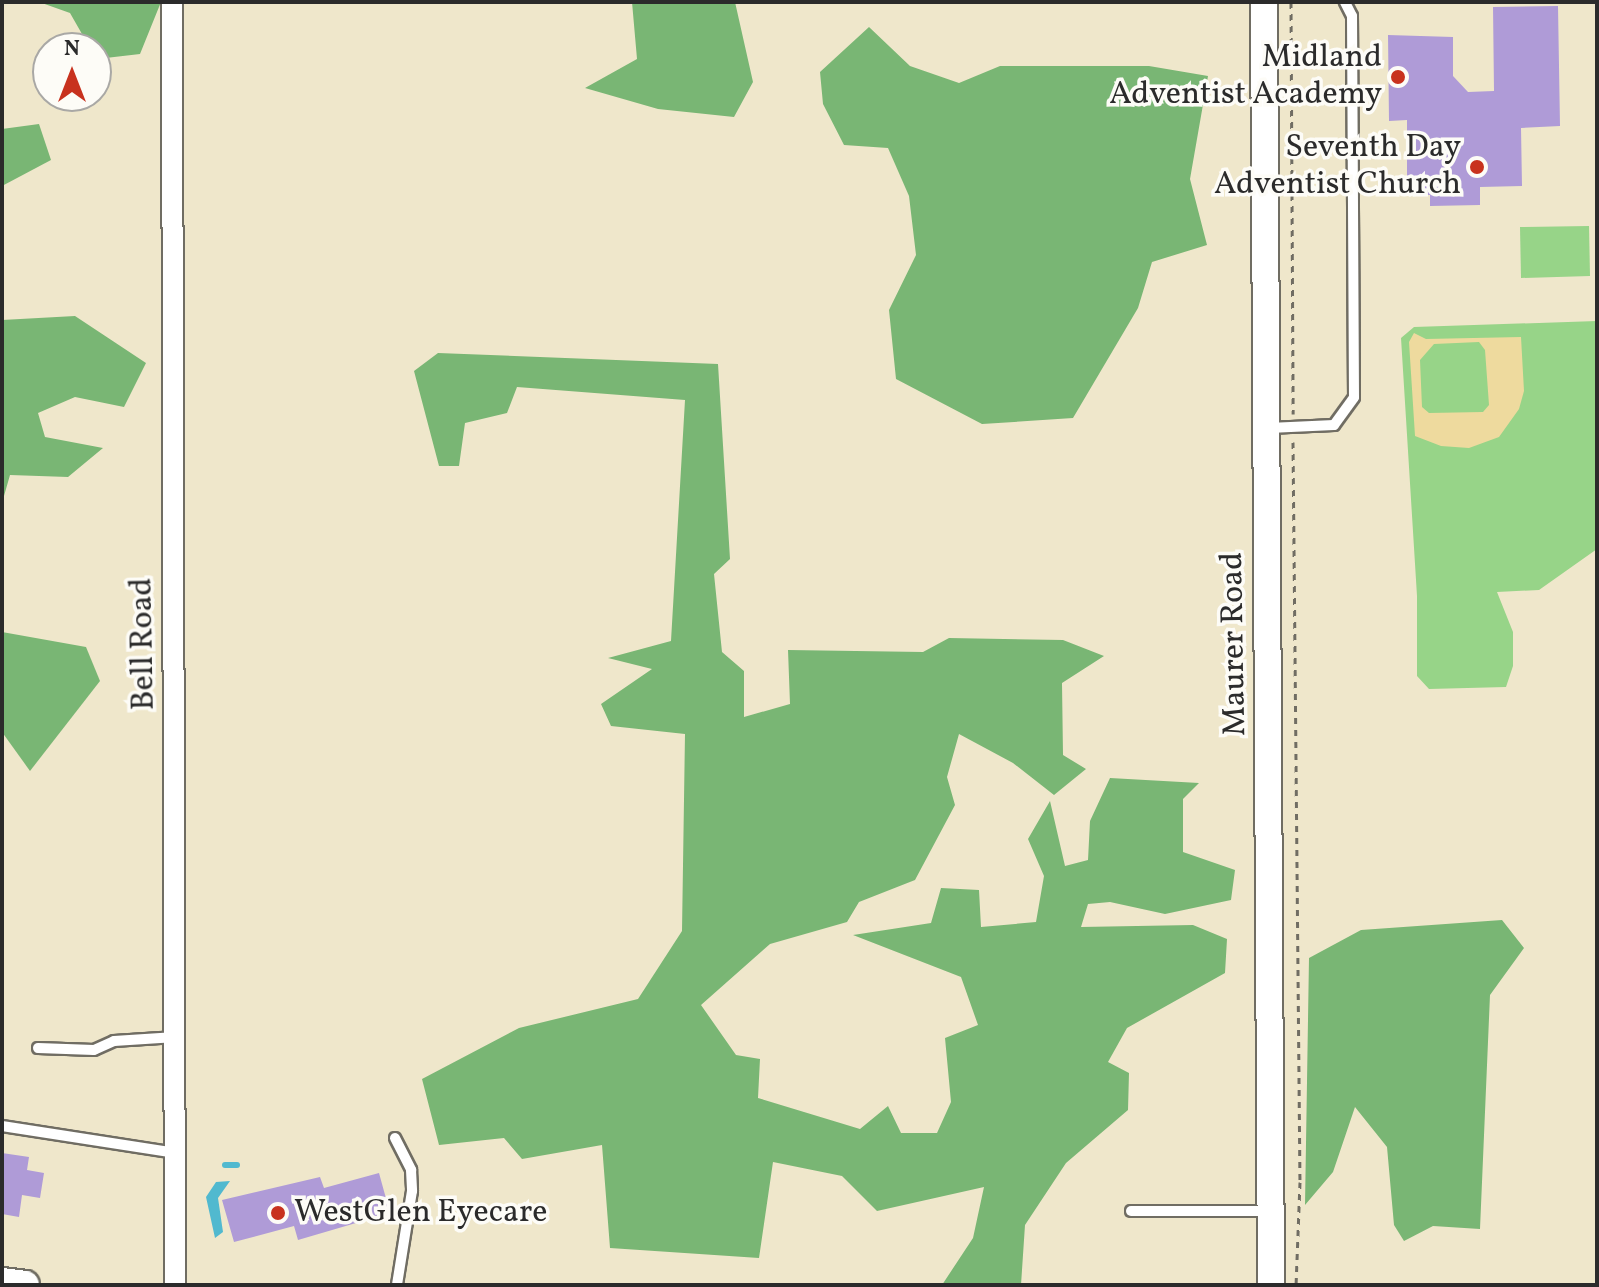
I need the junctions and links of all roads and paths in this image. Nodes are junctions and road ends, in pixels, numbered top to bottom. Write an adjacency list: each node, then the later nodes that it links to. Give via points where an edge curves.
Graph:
1 (172, 2): 6 (street, Bell Road)
2 (1264, 2): 5 (street, Maurer Road)
3 (1291, 2): 5 (path)
4 (1345, 2): 5 (lane, via 1352,16 1354,397 1334,425)
5 (1281, 427): 12 (street, Maurer Road); 18 (path, via 1300,1167)
6 (176, 1037): 7 (lane, via 114,1041 94,1050); 10 (street, Bell Road)
7 (38, 1048)
8 (2, 1126): 10 (lane)
9 (395, 1138): 16 (lane, via 411,1170 412,1191)
10 (176, 1153): 15 (street, Bell Road)
11 (1131, 1211): 12 (lane)
12 (1270, 1211): 17 (street, Maurer Road)
13 (2, 1282): 14 (main road)
14 (25, 1285)
15 (175, 1285)
16 (397, 1285)
17 (1271, 1285)
18 (1296, 1285)

